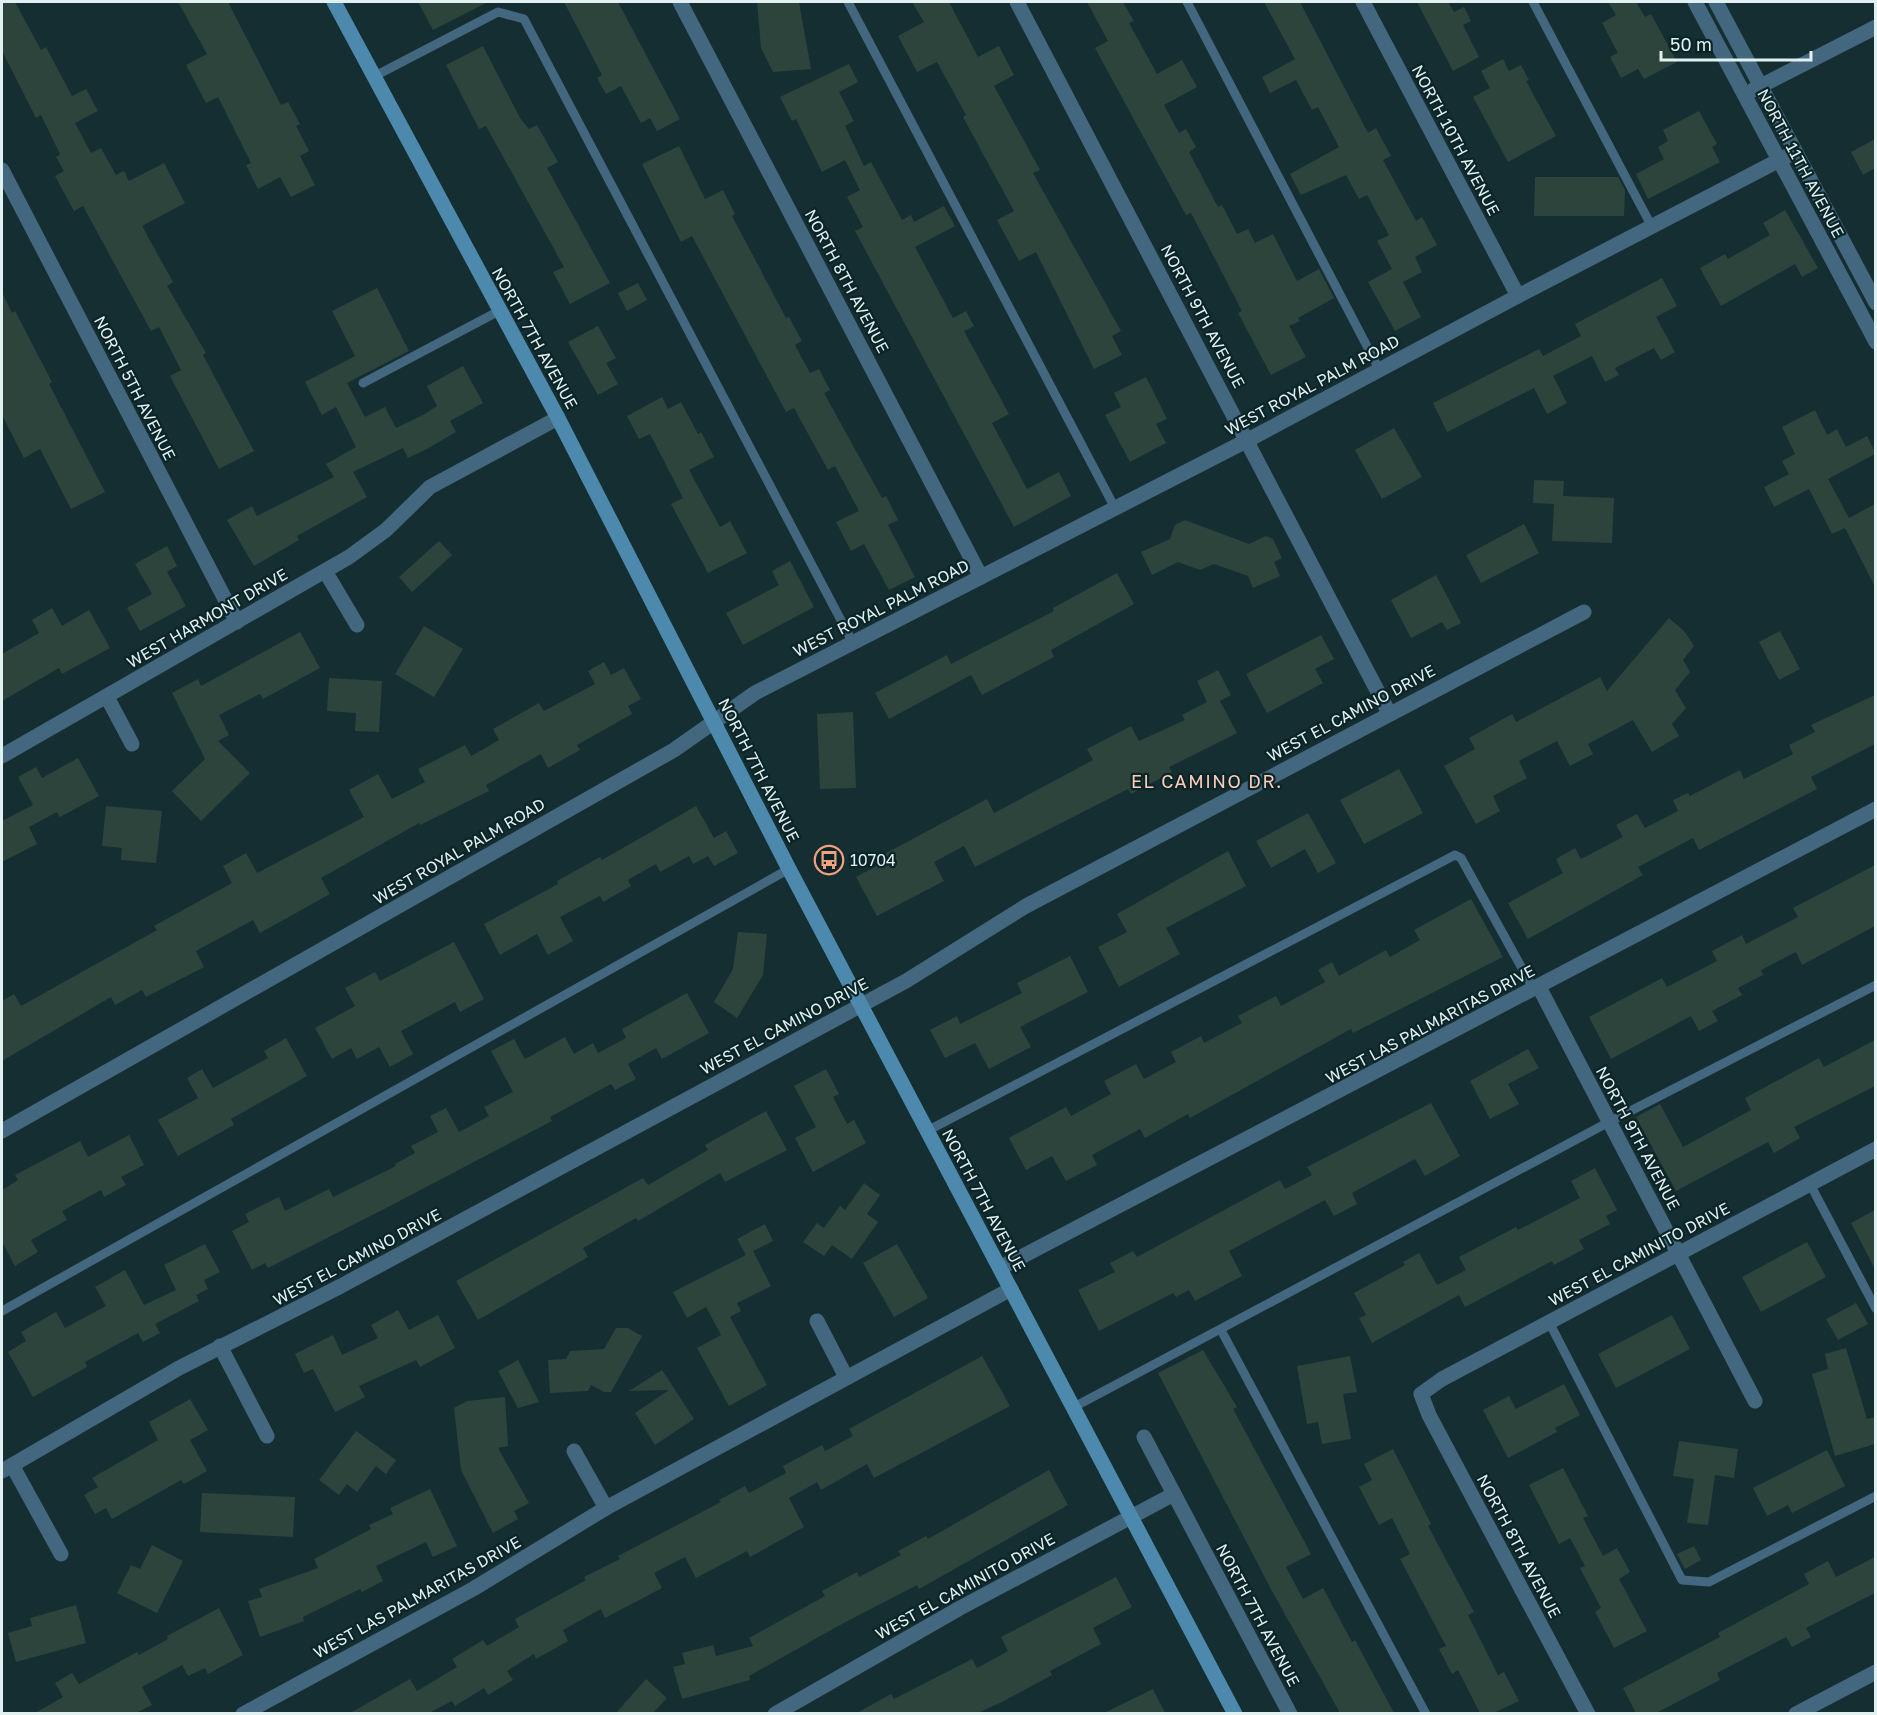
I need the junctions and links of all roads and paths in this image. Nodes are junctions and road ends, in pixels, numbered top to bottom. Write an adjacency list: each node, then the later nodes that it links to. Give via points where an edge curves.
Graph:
1 (334, 2): 11 (main road, NORTH 7TH AVENUE)
2 (680, 2): 28 (street, NORTH 8TH AVENUE)
3 (848, 2): 26 (lane)
4 (1017, 2): 25 (street, NORTH 9TH AVENUE)
5 (1187, 2): 22 (lane)
6 (1363, 2): 18 (street, NORTH 10TH AVENUE)
7 (1533, 2): 17 (lane)
8 (1695, 2): 13 (street, NORTH 11TH AVENUE)
9 (1716, 2): 12 (street, NORTH 11TH AVENUE)
10 (1875, 27): 12 (street)
11 (373, 77): 20 (main road, NORTH 7TH AVENUE); 32 (lane, via 498,12 524,19)
12 (1760, 86): 13 (street); 14 (street, NORTH 11TH AVENUE)
13 (1745, 94): 15 (street, NORTH 11TH AVENUE)
14 (1796, 152): 15 (street, WEST ROYAL PALM ROAD); 19 (street, NORTH 11TH AVENUE)
15 (1780, 161): 17 (street, WEST ROYAL PALM ROAD); 21 (street, NORTH 11TH AVENUE)
16 (2, 170): 30 (street, NORTH 5TH AVENUE)
17 (1652, 227): 18 (street, WEST ROYAL PALM ROAD)
18 (1518, 296): 22 (street, WEST ROYAL PALM ROAD)
19 (1875, 303)
20 (500, 310): 23 (lane); 24 (main road, NORTH 7TH AVENUE)
21 (1875, 342)
22 (1380, 371): 25 (street, WEST ROYAL PALM ROAD)
23 (363, 383)
24 (558, 418): 27 (street, WEST HARMONT DRIVE, via 430,487 386,530); 35 (main road, NORTH 7TH AVENUE)
25 (1248, 440): 26 (street, WEST ROYAL PALM ROAD); 34 (street, NORTH 9TH AVENUE)
26 (1115, 508): 28 (street, WEST ROYAL PALM ROAD)
27 (326, 571): 30 (street, WEST HARMONT DRIVE); 31 (street)
28 (981, 577): 32 (street, WEST ROYAL PALM ROAD)
29 (1584, 612): 34 (street, WEST EL CAMINO DRIVE)
30 (237, 622): 33 (street, WEST HARMONT DRIVE)
31 (357, 625)
32 (853, 643): 35 (street, WEST ROYAL PALM ROAD, via 755,693)
33 (107, 697): 36 (street); 37 (street, WEST HARMONT DRIVE)
34 (1389, 713): 42 (street, WEST EL CAMINO DRIVE, via 1026,906)
35 (714, 721): 39 (main road, NORTH 7TH AVENUE); 44 (street, WEST ROYAL PALM ROAD, via 674,750)
36 (132, 744)
37 (2, 756)
38 (1875, 809): 41 (street, WEST LAS PALMARITAS DRIVE)
39 (789, 869): 42 (main road, NORTH 7TH AVENUE); 52 (lane)
40 (1875, 985): 43 (lane)
41 (1536, 988): 43 (street, NORTH 9TH AVENUE); 45 (lane, via 1461,858 1455,855); 49 (street, WEST LAS PALMARITAS DRIVE)
42 (861, 1005): 45 (main road, NORTH 7TH AVENUE); 56 (street, WEST EL CAMINO DRIVE, via 351,1281)
43 (1609, 1122): 48 (street, NORTH 9TH AVENUE); 55 (lane)
44 (2, 1131)
45 (927, 1131): 49 (main road, NORTH 7TH AVENUE)
46 (1875, 1149): 47 (street, WEST EL CAMINITO DRIVE)
47 (1810, 1184): 48 (street, WEST EL CAMINITO DRIVE); 51 (lane)
48 (1678, 1254): 54 (street, WEST EL CAMINITO DRIVE); 59 (street, NORTH 9TH AVENUE)
49 (1000, 1268): 50 (main road, NORTH 7TH AVENUE)
50 (1011, 1289): 57 (street, WEST LAS PALMARITAS DRIVE); 60 (main road, NORTH 7TH AVENUE)
51 (1875, 1309)
52 (2, 1311)
53 (818, 1321): 57 (street)
54 (1549, 1322): 58 (street, WEST EL CAMINITO DRIVE); 66 (lane, via 1682,1580 1709,1582)
55 (1221, 1330): 60 (lane); 75 (lane)
56 (220, 1346): 61 (street); 64 (street, WEST EL CAMINO DRIVE)
57 (846, 1377): 67 (street, WEST LAS PALMARITAS DRIVE)
58 (1421, 1394): 76 (street, NORTH 8TH AVENUE)
59 (1755, 1401)
60 (1074, 1407): 68 (main road, NORTH 7TH AVENUE)
61 (267, 1436)
62 (1144, 1437): 65 (street, NORTH 7TH AVENUE)
63 (574, 1451): 67 (street)
64 (7, 1468): 69 (street)
65 (1174, 1494): 68 (street, WEST EL CAMINITO DRIVE); 74 (street, NORTH 7TH AVENUE)
66 (1875, 1496)
67 (606, 1508): 71 (street, WEST LAS PALMARITAS DRIVE, via 473,1589)
68 (1132, 1517): 72 (street, WEST EL CAMINITO DRIVE, via 960,1608); 73 (main road, NORTH 7TH AVENUE)
69 (61, 1554)
70 (1875, 1672): 77 (street)
71 (243, 1713)
72 (775, 1713)
73 (1236, 1713)
74 (1290, 1713)
75 (1426, 1713)
76 (1588, 1713)
77 (1796, 1713)

